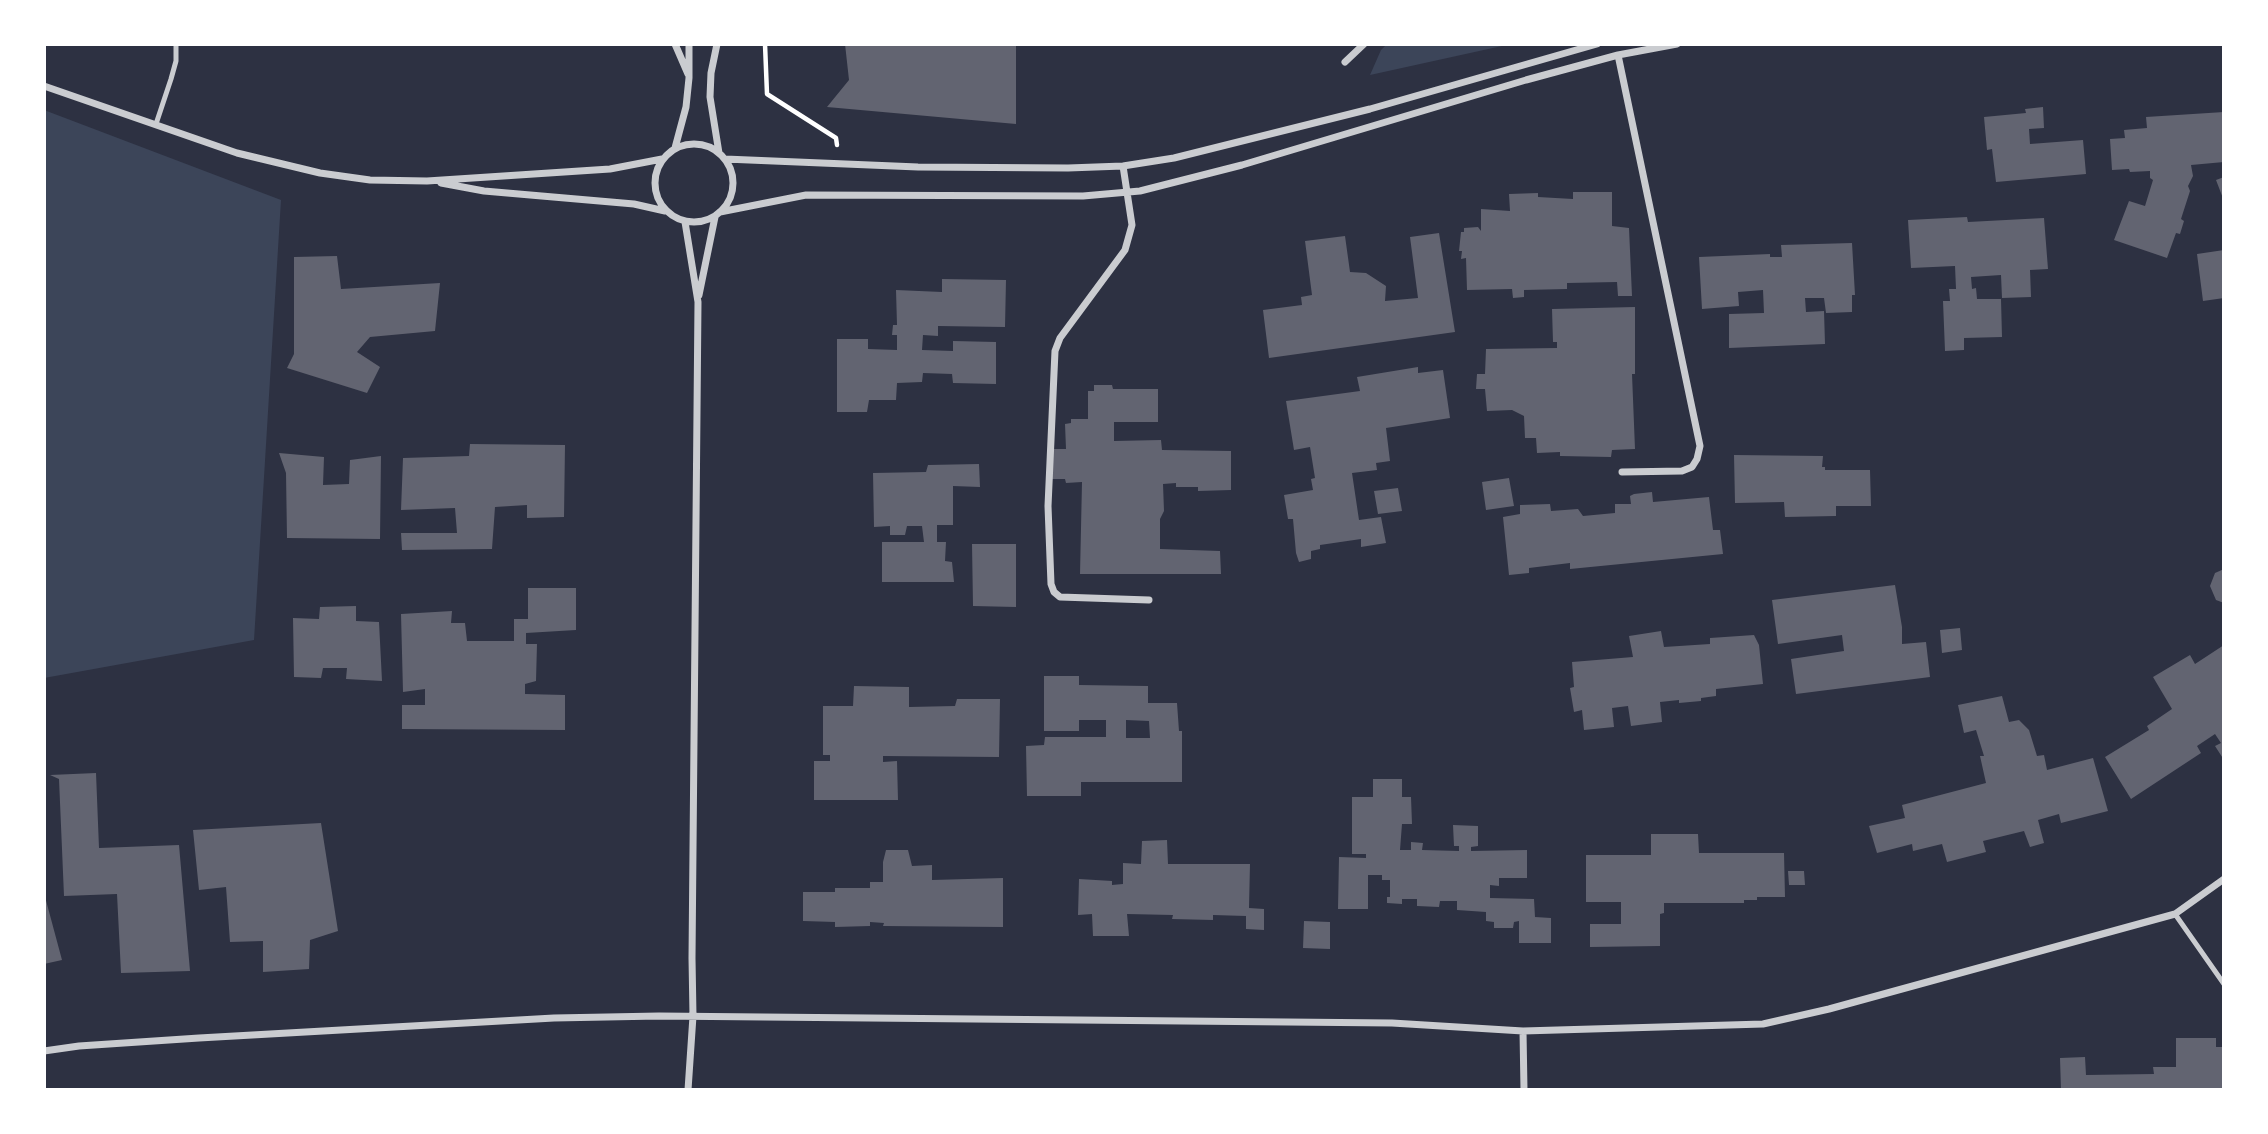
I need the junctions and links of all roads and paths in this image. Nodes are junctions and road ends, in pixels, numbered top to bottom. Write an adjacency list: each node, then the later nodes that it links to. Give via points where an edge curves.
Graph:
1 (176, 44): 13 (lane, via 172,79)
2 (675, 44): 11 (street)
3 (689, 44): 11 (street)
4 (717, 44): 15 (street, via 710,97)
5 (765, 44): 17 (path, via 767,94 836,138)
6 (1364, 44): 10 (street)
7 (1597, 44): 18 (street, via 1343,116 1174,158)
8 (1677, 44): 9 (street)
9 (1618, 55): 20 (street, via 1242,165); 25 (street, via 1700,446 1692,467 1682,471)
10 (1345, 62)
11 (689, 78): 14 (street)
12 (44, 86): 13 (street)
13 (156, 124): 19 (street, via 237,153 320,173)
14 (676, 148): 15 (street, via 696,144); 16 (street)
15 (722, 156): 17 (street); 22 (street, via 732,174 733,192)
16 (662, 159): 19 (street, via 610,169); 21 (street, via 654,181)
17 (839, 164): 18 (street)
18 (1123, 166): 20 (street)
19 (427, 181): 21 (street)
20 (1126, 193): 22 (street, via 806,195); 26 (street, via 1132,225 1125,250 1055,351 1048,506 1051,584 1060,597)
21 (666, 211): 23 (street)
22 (718, 214): 23 (street, via 705,221); 24 (street)
23 (685, 222): 24 (street)
24 (698, 302): 30 (street)
25 (1622, 472)
26 (1149, 600)
27 (2224, 879): 28 (street)
28 (2175, 914): 29 (lane); 31 (street, via 1763,1024)
29 (2224, 984)
30 (693, 1016): 31 (street, via 1392,1023); 32 (street, via 540,1019 186,1038); 33 (street)
31 (1523, 1031): 34 (street)
32 (44, 1051)
33 (688, 1090)
34 (1524, 1090)

